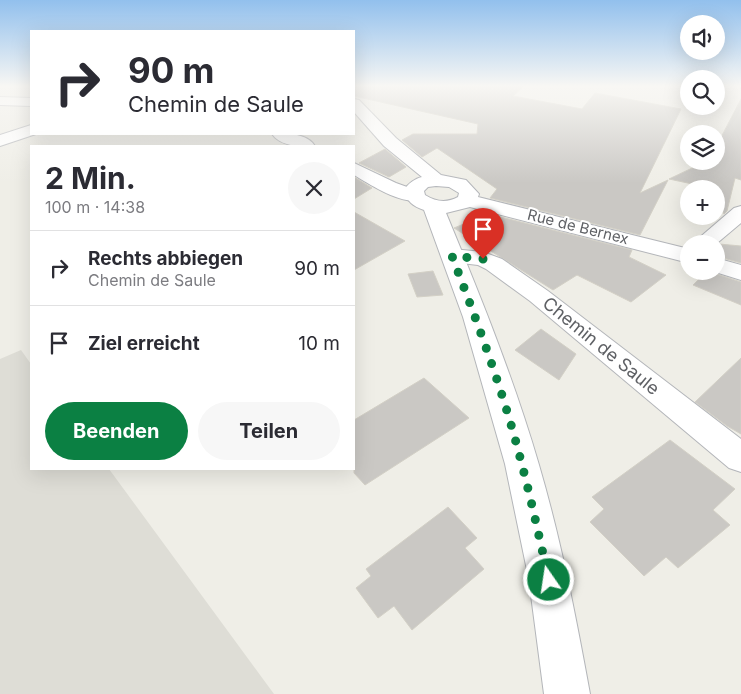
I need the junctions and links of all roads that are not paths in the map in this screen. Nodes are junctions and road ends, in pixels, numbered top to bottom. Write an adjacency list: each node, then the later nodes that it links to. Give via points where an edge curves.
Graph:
1 (368, 118): 7 (street, via 390,142)
2 (30, 130): 4 (street)
3 (282, 135): 5 (street)
4 (0, 141)
5 (305, 145)
6 (355, 169): 8 (street)
7 (436, 180): 8 (street, via 418,185); 9 (street, via 464,187 469,194)
8 (414, 196): 10 (street)
9 (467, 200): 10 (street, via 456,205); 13 (street, Rue de Bernex)
10 (433, 206): 14 (street)
11 (741, 212): 12 (street)
12 (714, 235)
13 (680, 254)
14 (452, 256): 17 (street, Chemin de Saule, via 483,259 494,264 539,296); 18 (street, via 476,317 522,464 549,580)
15 (725, 268): 16 (street)
16 (741, 273)
17 (741, 458)
18 (567, 694)

